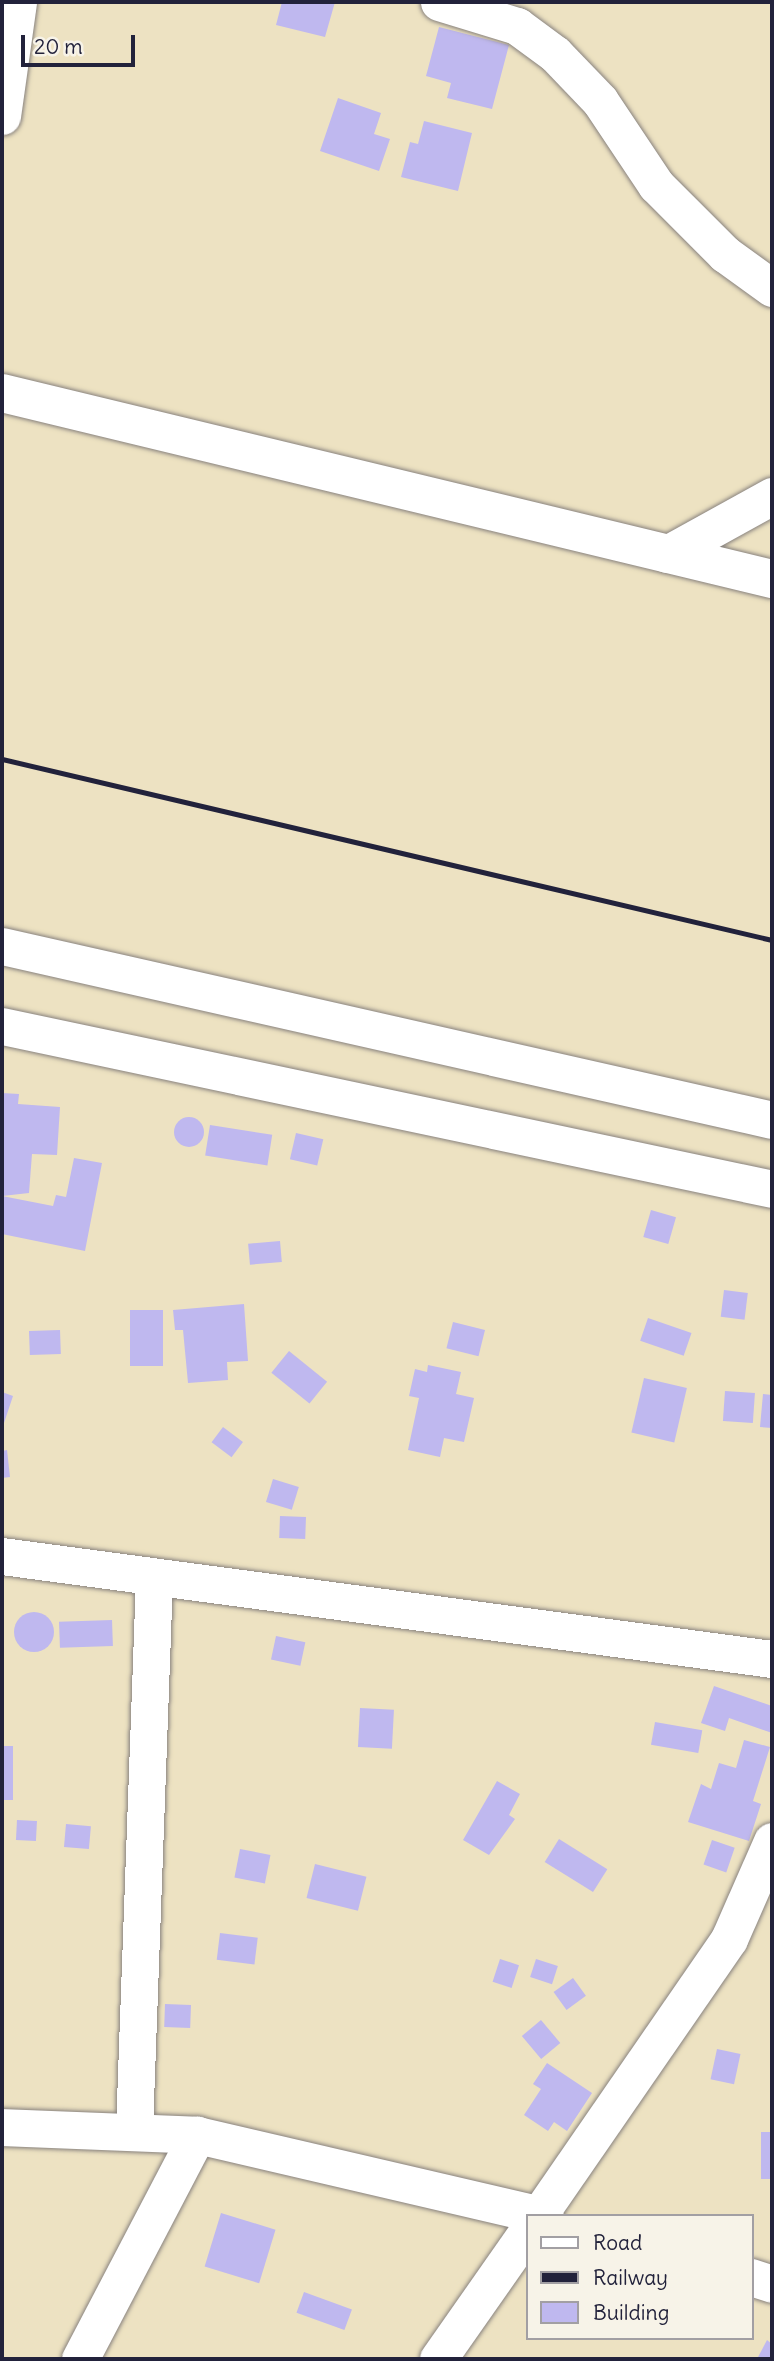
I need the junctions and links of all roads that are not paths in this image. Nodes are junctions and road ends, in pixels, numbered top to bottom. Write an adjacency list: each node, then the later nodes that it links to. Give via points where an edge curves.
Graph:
1 (18, 2): 3 (street)
2 (439, 2): 4 (street, via 517,26 555,54 600,101 656,184 725,254)
3 (2, 116)
4 (772, 288)
5 (2, 393): 7 (street)
6 (772, 496): 7 (street)
7 (667, 554): 8 (street)
8 (772, 579)
9 (2, 946): 11 (street)
10 (2, 1026): 12 (street)
11 (772, 1120)
12 (772, 1189)
13 (2, 1556): 14 (street)
14 (154, 1579): 15 (street); 18 (street)
15 (772, 1659)
16 (772, 1841): 20 (street, via 729,1939)
17 (2, 2127): 18 (street)
18 (134, 2129): 19 (street)
19 (197, 2135): 21 (street); 25 (street)
20 (541, 2214)
21 (526, 2216)
22 (526, 2236): 26 (street)
23 (753, 2278): 24 (street)
24 (772, 2284)
25 (80, 2359)
26 (438, 2359)

